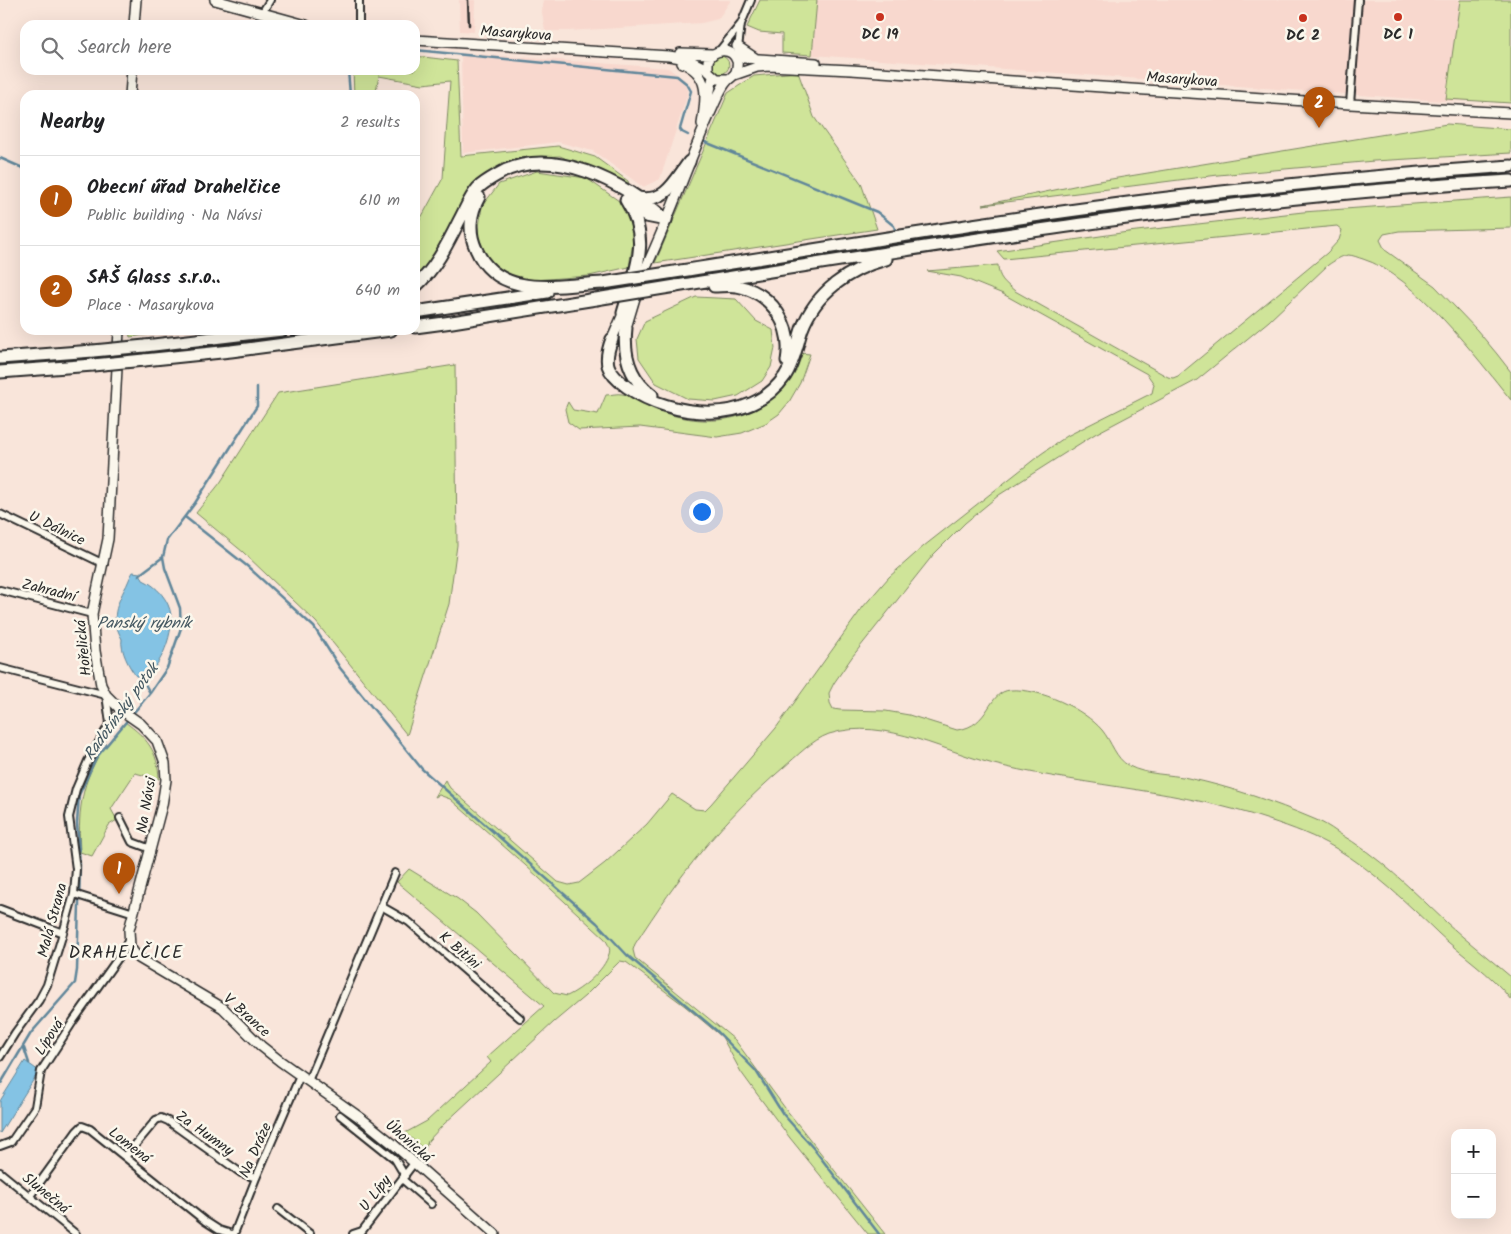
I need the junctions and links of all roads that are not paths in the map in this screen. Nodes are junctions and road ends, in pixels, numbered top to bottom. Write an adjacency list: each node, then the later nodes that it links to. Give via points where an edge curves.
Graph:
1 (136, 0): 9 (main road)
2 (215, 0): 7 (main road)
3 (270, 0): 8 (street)
4 (359, 0): 11 (street)
5 (751, 0): 12 (street)
6 (1358, 0): 25 (street)
7 (227, 2): 8 (main road)
8 (262, 13): 10 (main road)
9 (134, 20)
10 (288, 20)
11 (359, 20)
12 (741, 24): 14 (street); 16 (street)
13 (420, 40): 15 (main road, Masarykova)
14 (737, 46): 17 (street); 18 (main road)
15 (616, 52): 16 (main road, Masarykova, via 647,49 691,54); 19 (main road, Masarykova, via 682,58); 27 (main road, via 691,67 704,82)
16 (716, 52): 17 (main road, via 728,51); 19 (main road, via 708,61)
17 (736, 57): 18 (main road, Masarykova); 23 (main road, via 737,66)
18 (758, 58): 20 (main road, Masarykova)
19 (707, 69): 22 (main road)
20 (851, 70): 23 (main road, Masarykova, via 770,66 757,67); 25 (main road, Masarykova)
21 (132, 75): 24 (main road)
22 (713, 77): 23 (main road, via 719,80); 27 (main road)
23 (731, 77): 28 (main road, via 720,92)
24 (130, 90)
25 (1350, 104): 26 (main road, Masarykova)
26 (1511, 113)
27 (704, 114): 28 (main road)
28 (700, 135): 29 (main road)
29 (689, 162): 33 (highway, via 664,194 651,199); 34 (main road)
30 (1511, 166): 38 (highway, bridge, via 1361,177 1174,197 990,222)
31 (493, 177): 33 (highway, via 522,165 544,163 574,167 600,178); 37 (highway, via 475,192 437,262); 38 (highway, via 476,202 471,229 477,252 490,270 508,282 526,286)
32 (1511, 180): 35 (highway, via 1362,191 1176,211)
33 (631, 199): 34 (highway, via 646,216); 41 (highway, via 640,241)
34 (666, 220): 36 (main road)
35 (936, 245): 39 (highway); 50 (highway, via 874,262 836,283 810,312 788,372)
36 (643, 273): 41 (main road); 43 (main road)
37 (420, 281)
38 (603, 284): 40 (highway)
39 (676, 286): 42 (highway, bridge); 50 (highway, via 736,286 752,291 774,307 784,322 788,343 785,365)
40 (420, 311)
41 (623, 313): 47 (main road)
42 (420, 326)
43 (626, 328): 51 (highway, via 626,356 636,379 652,395)
44 (119, 335): 53 (main road, Hořelická)
45 (240, 335): 48 (highway, bridge)
46 (353, 335): 49 (highway, bridge, via 230,351)
47 (612, 339): 51 (highway, via 606,359 615,377 650,399)
48 (0, 358)
49 (0, 372)
50 (773, 389): 51 (highway, via 756,402 726,411)
51 (680, 409)
52 (0, 514): 53 (street, U Dálnice)
53 (104, 564): 55 (main road, Hořelická)
54 (0, 590): 55 (street, Zahradní)
55 (92, 614): 57 (main road, Hořelická, via 94,651)
56 (0, 668): 57 (street)
57 (106, 695): 59 (main road, Na Návsi, via 141,724 157,741 162,754 166,780); 61 (street, Malá Strana, via 110,723 88,761 69,817 76,869)
58 (120, 818): 59 (street, via 132,842)
59 (151, 849): 64 (main road, Na Návsi)
60 (395, 872): 62 (street, Na Dráze)
61 (75, 895): 64 (street); 65 (street, Malá Strana)
62 (381, 906): 67 (street, K Bitíni, via 409,922); 69 (street, Na Dráze)
63 (0, 909): 65 (street)
64 (134, 913): 66 (main road, Na Návsi)
65 (63, 934): 68 (street, Malá Strana, via 47,985)
66 (128, 941): 69 (main road, V Brance, via 137,957 223,1008 261,1046); 71 (street, Lípová, via 41,1071 35,1107 11,1142)
67 (520, 1018)
68 (0, 1057)
69 (304, 1078): 73 (main road, Úhonická, via 362,1119); 75 (street, Na Dráze)
70 (340, 1115): 76 (street, via 395,1159)
71 (0, 1146)
72 (126, 1157): 75 (street, Za Humny, via 161,1118 241,1173); 77 (street, Lomená, via 82,1126); 81 (street, Lomená, via 205,1221)
73 (414, 1163): 76 (street, U Lípy); 84 (main road, Úhonická)
74 (0, 1172): 77 (street, Slunečná)
75 (256, 1178): 81 (street, Na Dráze)
76 (403, 1178): 78 (street); 83 (street, U Lípy, via 362,1231)
77 (30, 1196): 80 (street, Slunečná)
78 (431, 1204)
79 (278, 1209): 82 (street)
80 (76, 1234)
81 (233, 1234)
82 (310, 1234)
83 (352, 1234)
84 (495, 1234)

